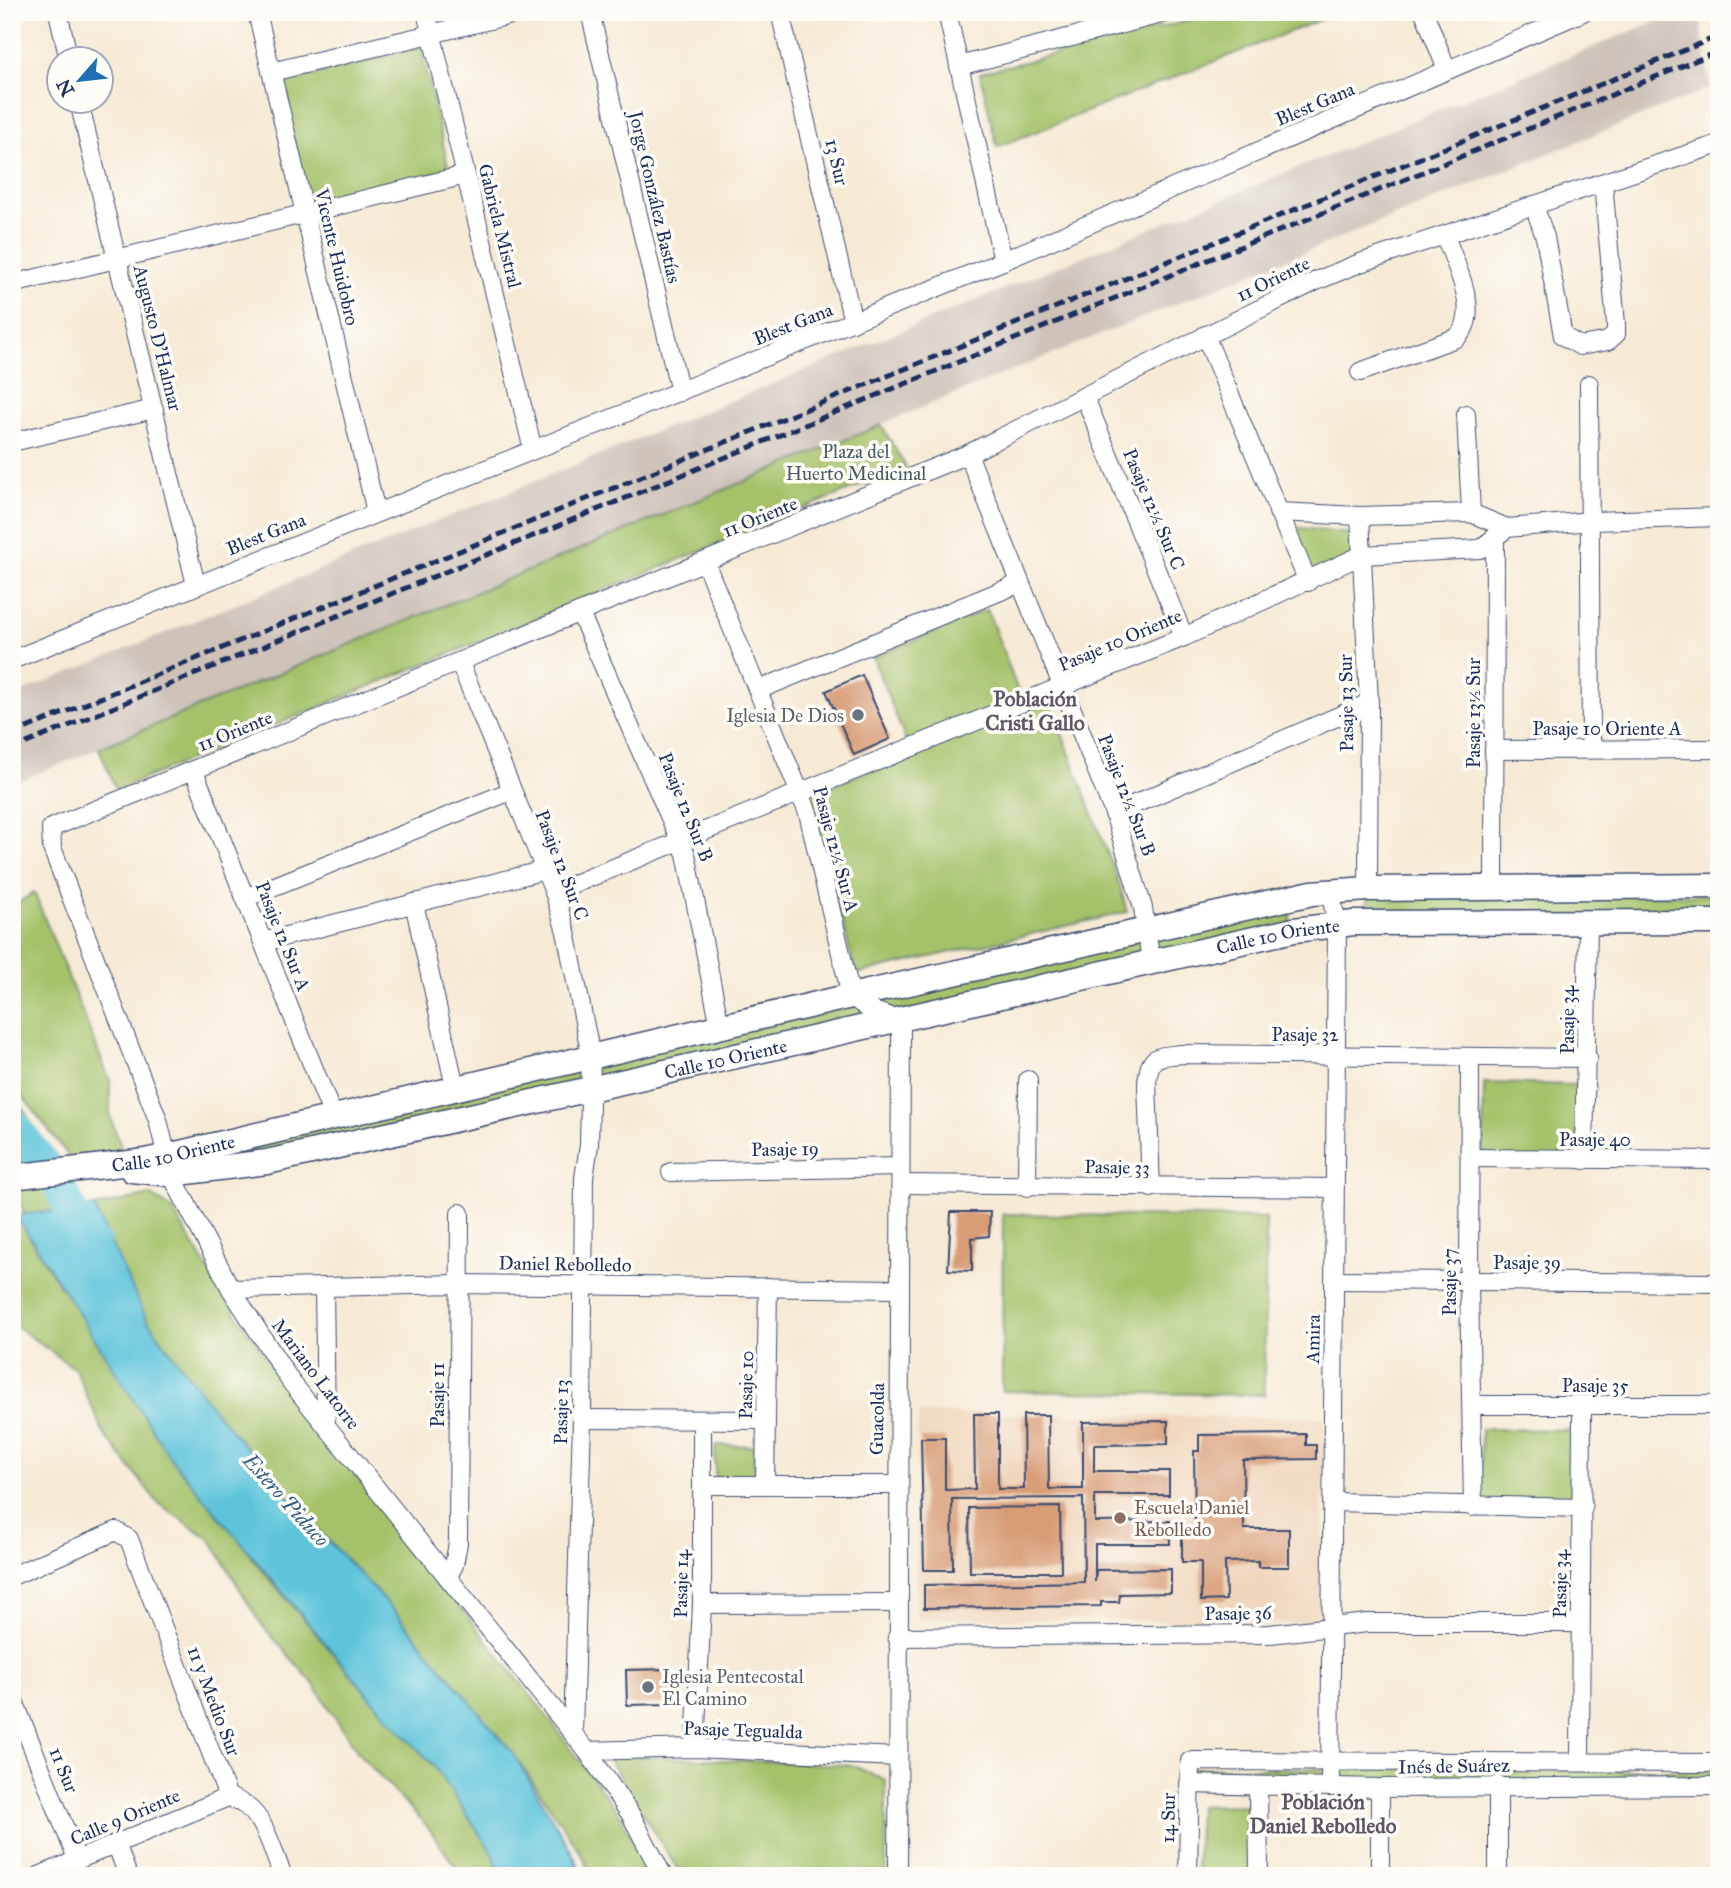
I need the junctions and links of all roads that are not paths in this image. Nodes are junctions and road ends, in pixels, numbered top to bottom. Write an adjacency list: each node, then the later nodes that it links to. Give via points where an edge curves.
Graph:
1 (58, 12): 12 (street)
2 (257, 12): 15 (street, Vicente Huidobro)
3 (426, 12): 11 (street, Gabriela Mistral)
4 (523, 12): 11 (street)
5 (590, 12): 30 (street, Jorge González Bastías)
6 (780, 12): 26 (street, 13 Sur)
7 (947, 12): 13 (street)
8 (1169, 12): 13 (street)
9 (1423, 12): 14 (street)
10 (1583, 12): 14 (street, Blest Gana)
11 (432, 34): 15 (street); 18 (street, Gabriela Mistral)
12 (66, 46)
13 (959, 66): 24 (street)
14 (1447, 70): 24 (street, Blest Gana)
15 (271, 72): 21 (street, Vicente Huidobro)
16 (82, 116): 23 (street, Augusto D'Halmar)
17 (1719, 144): 19 (street, 11 Oriente)
18 (466, 175): 21 (street); 35 (street, Gabriela Mistral)
19 (1602, 183): 20 (street, 11 Oriente); 20 (street, via 1616,324 1616,334 1608,341 1580,346 1563,336 1545,237)
20 (1534, 205): 22 (street, 11 Oriente)
21 (305, 214): 23 (street); 37 (street, Vicente Huidobro)
22 (1445, 235): 27 (street, 11 Oriente, via 1316,281); 28 (street, via 1469,308 1468,324 1456,338)
23 (117, 259): 25 (street); 32 (street, Augusto D'Halmar)
24 (1003, 261): 26 (street, Blest Gana)
25 (12, 284)
26 (853, 322): 30 (street, Blest Gana)
27 (1205, 335): 31 (street, 11 Oriente); 38 (street)
28 (1360, 372)
29 (1589, 384): 42 (street)
30 (680, 392): 35 (street, Blest Gana)
31 (1085, 398): 36 (street, 11 Oriente); 50 (street, Pasaje 12½ Sur C)
32 (154, 409): 34 (street); 48 (street, Augusto D'Halmar)
33 (1466, 414): 39 (street)
34 (12, 442)
35 (533, 450): 37 (street, Blest Gana)
36 (968, 454): 45 (street, 11 Oriente); 47 (street, Pasaje 12½ Sur B)
37 (376, 512): 48 (street, Blest Gana)
38 (1278, 512): 40 (street, Pasaje 10 Oriente); 46 (street)
39 (1471, 513): 40 (street, Pasaje 10 Oriente); 43 (street, Pasaje 10 Oriente)
40 (1360, 516): 44 (street, Pasaje 13 Sur)
41 (1719, 517): 42 (street, Pasaje 10 Oriente)
42 (1592, 520): 43 (street, Pasaje 10 Oriente); 56 (street)
43 (1501, 533): 44 (street, Pasaje 10 Oriente, via 1480,550); 57 (street, Pasaje 13½ Sur)
44 (1362, 555): 46 (street, Pasaje 10 Oriente); 55 (street, Pasaje 13 Sur)
45 (705, 562): 49 (street, 11 Oriente); 54 (street, Pasaje 12½ Sur A)
46 (1308, 582): 50 (street, Pasaje 10 Oriente)
47 (1018, 584): 53 (street, Pasaje 12½ Sur B); 54 (street)
48 (196, 585): 51 (street, Blest Gana)
49 (580, 613): 52 (street, 11 Oriente); 64 (street, Pasaje 12 Sur B)
50 (1184, 637): 53 (street, Pasaje 10 Oriente)
51 (12, 660)
52 (460, 663): 59 (street, 11 Oriente); 60 (street, Pasaje 12 Sur C)
53 (1062, 688): 61 (street, Pasaje 10 Oriente); 62 (street, Pasaje 12½ Sur B)
54 (758, 690): 61 (street, Pasaje 12½ Sur A)
55 (1369, 703): 62 (street); 68 (street, Pasaje 13 Sur)
56 (1591, 749): 57 (street, Pasaje 10 Oriente A); 58 (street, Pasaje 10 Oriente A)
57 (1494, 750): 67 (street, Pasaje 13½ Sur)
58 (1719, 750)
59 (194, 771): 63 (street, 11 Oriente, via 56,824); 71 (street, Pasaje 12 Sur A)
60 (511, 792): 65 (street, Pasaje 12 Sur C); 71 (street)
61 (800, 792): 64 (street, Pasaje 10 Oriente); 79 (street, Pasaje 12½ Sur A)
62 (1114, 813): 76 (street, Pasaje 12½ Sur B, via 1134,873)
63 (49, 833): 93 (street, Mariano Latorre, via 158,1120)
64 (680, 840): 70 (street, Pasaje 10 Oriente); 81 (street, Pasaje 12 Sur B, via 690,868)
65 (545, 870): 70 (street, Pasaje 12 Sur C); 72 (street)
66 (1719, 886): 67 (main road, Calle 10 Oriente)
67 (1494, 888): 68 (main road, Calle 10 Oriente)
68 (1368, 889): 69 (main road, Calle 10 Oriente)
69 (1330, 891): 75 (street, Amira); 76 (main road, Calle 10 Oriente)
70 (554, 892): 83 (street, Pasaje 12 Sur C)
71 (245, 898): 77 (street, Pasaje 12 Sur A)
72 (414, 904): 77 (street); 87 (street)
73 (1588, 922): 74 (main road, Calle 10 Oriente); 75 (main road, Calle 10 Oriente); 85 (street, Pasaje 34)
74 (1719, 922)
75 (1337, 924): 78 (main road, Calle 10 Oriente); 82 (street, Amira)
76 (1145, 930): 78 (street, Pasaje 12½ Sur B); 79 (main road, Calle 10 Oriente)
77 (262, 942): 89 (street, Pasaje 12 Sur A)
78 (1151, 962): 80 (main road, Calle 10 Oriente)
79 (851, 996): 80 (street, via 870,1010); 81 (main road, Calle 10 Oriente)
80 (901, 1020): 88 (main road, Calle 10 Oriente); 95 (street, Guacolda)
81 (720, 1027): 83 (main road, Calle 10 Oriente)
82 (1334, 1055): 84 (street, Pasaje 32); 98 (street, Pasaje 32, via 1182,1054 1152,1060 1146,1098); 99 (street, Amira)
83 (591, 1056): 87 (main road, Calle 10 Oriente); 88 (street, Pasaje 12 Sur C)
84 (1470, 1057): 85 (street, Pasaje 32); 90 (street, Pasaje 37)
85 (1588, 1058): 91 (street, Pasaje 34)
86 (1028, 1080): 97 (street)
87 (455, 1087): 89 (main road, Calle 10 Oriente)
88 (589, 1091): 93 (main road, Calle 10 Oriente, via 267,1162); 105 (street, Pasaje 13)
89 (333, 1116): 93 (main road, Calle 10 Oriente)
90 (1471, 1158): 91 (street, Pasaje 40); 102 (street, Pasaje 37)
91 (1584, 1160): 92 (street, Pasaje 40)
92 (1719, 1160)
93 (168, 1165): 96 (main road, Calle 10 Oriente); 108 (street, Mariano Latorre)
94 (671, 1172): 95 (street, Pasaje 19)
95 (901, 1175): 97 (street, Pasaje 33); 109 (street, Guacolda)
96 (12, 1177)
97 (1027, 1187): 98 (street, Pasaje 33)
98 (1151, 1188): 99 (street, Pasaje 33)
99 (1333, 1188): 101 (street, Amira)
100 (460, 1213): 104 (street, Pasaje 11)
101 (1335, 1280): 102 (street, Pasaje 39); 120 (street, Amira)
102 (1469, 1283): 103 (street, Pasaje 39); 110 (street, Pasaje 37)
103 (1719, 1283)
104 (459, 1284): 105 (street, Daniel Rebolledo); 106 (street, Daniel Rebolledo); 124 (street, Pasaje 11, via 458,1543)
105 (582, 1285): 107 (street, Daniel Rebolledo); 113 (street, Pasaje 13)
106 (324, 1286): 108 (street, Daniel Rebolledo); 116 (street)
107 (768, 1287): 109 (street, Daniel Rebolledo); 115 (street, Pasaje 10)
108 (230, 1289): 116 (street, Mariano Latorre)
109 (900, 1289): 119 (street, Guacolda)
110 (1472, 1405): 112 (street, Pasaje 35); 121 (street, Pasaje 37)
111 (1719, 1405): 112 (street, Pasaje 35)
112 (1582, 1407): 122 (street, Pasaje 34)
113 (582, 1419): 114 (street); 131 (street, Pasaje 13)
114 (702, 1420): 115 (street); 118 (street, Pasaje 14)
115 (766, 1420): 117 (street, Pasaje 10)
116 (326, 1425): 124 (street, Mariano Latorre)
117 (765, 1484): 118 (street); 119 (street)
118 (702, 1485): 126 (street, Pasaje 14)
119 (898, 1485): 125 (street, Guacolda)
120 (1332, 1502): 121 (street); 128 (street, Amira)
121 (1474, 1507): 122 (street)
122 (1583, 1508): 127 (street, Pasaje 34)
123 (12, 1576): 145 (street, 11 y Medio Sur, via 116,1531 129,1539)
124 (447, 1576): 131 (street, Mariano Latorre)
125 (897, 1603): 126 (street); 129 (street, Guacolda)
126 (702, 1604): 132 (street, Pasaje 14)
127 (1580, 1623): 128 (street, Pasaje 36); 137 (street, Pasaje 34)
128 (1330, 1626): 129 (street, Pasaje 36, via 1270,1634); 136 (street, Amira)
129 (897, 1637): 134 (street, Guacolda)
130 (12, 1696): 147 (street, 11 Sur)
131 (573, 1733): 133 (street, Mariano Latorre)
132 (695, 1748): 133 (street, Pasaje Tegualda); 134 (street, Pasaje Tegualda)
133 (587, 1751): 151 (street, Mariano Latorre, via 631,1815)
134 (898, 1757): 152 (street, Guacolda)
135 (1190, 1761): 136 (street, Inés de Suárez); 139 (street, 14 Sur)
136 (1331, 1762): 137 (street, Inés de Suárez); 143 (street, Amira)
137 (1580, 1762): 138 (street, Inés de Suárez)
138 (1719, 1763)
139 (1189, 1784): 141 (street, Inés de Suárez); 153 (street, 14 Sur)
140 (1498, 1785): 142 (street, Inés de Suárez); 144 (street, Inés de Suárez); 156 (street)
141 (1258, 1786): 143 (street, Inés de Suárez); 154 (street)
142 (1719, 1786)
143 (1330, 1787): 144 (street, Inés de Suárez)
144 (1380, 1788): 155 (street)
145 (228, 1797): 146 (street, Calle 9 Oriente); 150 (street, via 244,1802 256,1813)
146 (116, 1843): 147 (street, Calle 9 Oriente); 149 (street)
147 (77, 1859): 148 (street, Calle 9 Oriente)
148 (40, 1876)
149 (128, 1876)
150 (283, 1876)
151 (663, 1876)
152 (898, 1876)
153 (1188, 1876)
154 (1259, 1876)
155 (1380, 1876)
156 (1498, 1876)

